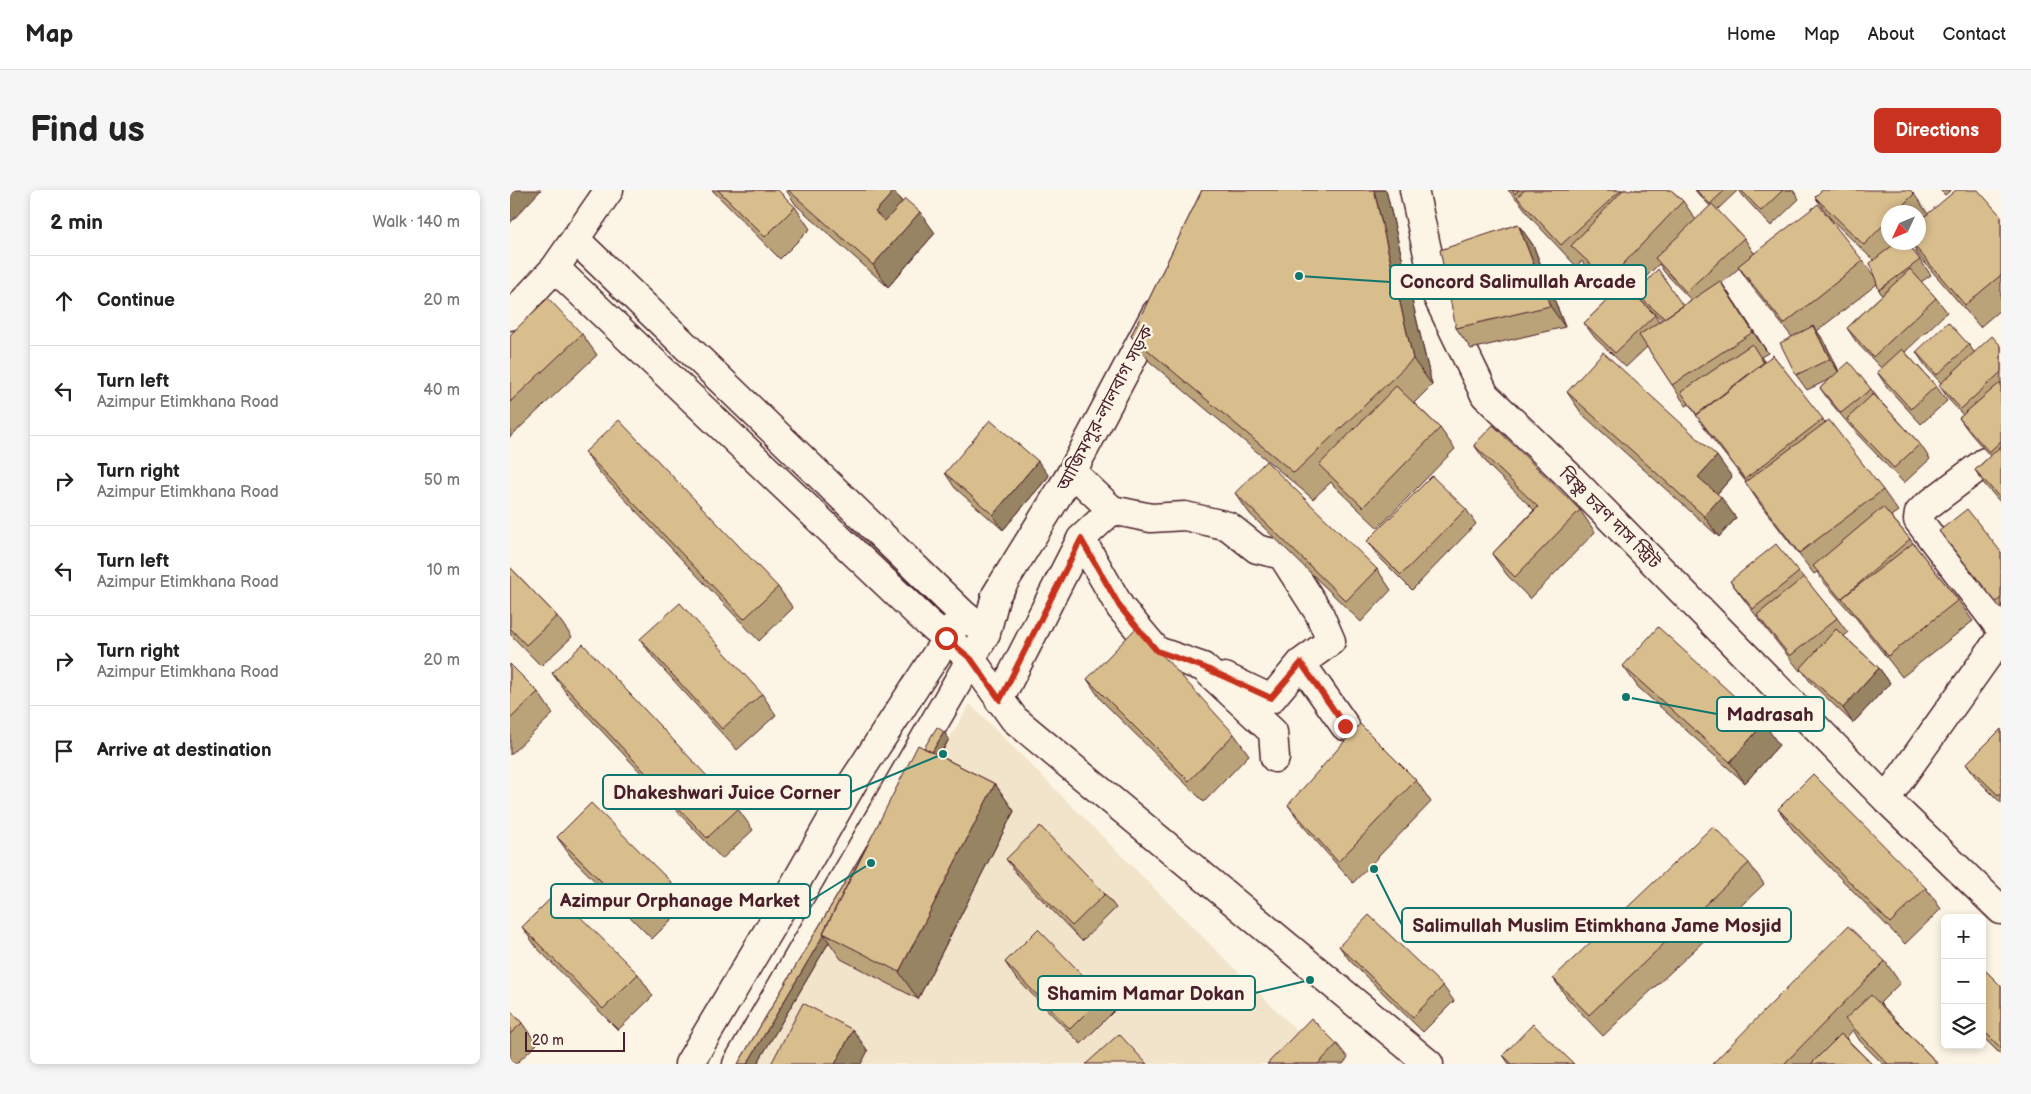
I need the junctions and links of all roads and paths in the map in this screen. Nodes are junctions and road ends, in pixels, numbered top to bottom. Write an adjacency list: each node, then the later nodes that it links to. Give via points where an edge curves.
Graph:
1 (609, 190): 3 (street)
2 (1414, 190): 23 (street, বিষ্ণু চরণ দাস স্ট্রিট, via 1437,296 1485,395)
3 (576, 240): 4 (street); 12 (street)
4 (555, 268): 6 (street); 16 (street)
5 (1167, 291): 8 (street, আজিমপুর-লালবাগ সড়ক)
6 (510, 316)
7 (1985, 462): 13 (street, via 1924,508 1918,520)
8 (1072, 472): 9 (street); 11 (street, আজিমপুর-লালবাগ সড়ক)
9 (1112, 510): 10 (street); 18 (street, via 1151,518 1186,516 1228,526 1257,548 1282,555 1320,613 1330,641)
10 (1081, 539): 19 (street, via 1120,607 1157,651); 20 (street)
11 (996, 595): 12 (street, আজিমপুর-লালবাগ সড়ক); 14 (street, আজিমপুর-লালবাগ সড়ক)
12 (964, 614): 14 (street); 16 (street)
13 (2001, 629)
14 (986, 633): 17 (street, আজিমপুর-লালবাগ সড়ক)
15 (2001, 637): 23 (street)
16 (946, 638): 17 (street); 25 (street, via 853,782)
17 (971, 659): 20 (street); 26 (street, আজিমপুর-লালবাগ সড়ক)
18 (1301, 663): 19 (street, via 1271,698); 21 (street)
19 (1203, 667): 22 (street, via 1273,732)
20 (1000, 700): 27 (street, via 1014,719)
21 (1345, 726)
22 (1275, 758)
23 (1886, 799): 24 (street, বিষ্ণু চরণ দাস স্ট্রিট)
24 (2001, 910)
25 (689, 1064)
26 (738, 1064)
27 (1429, 1064)

